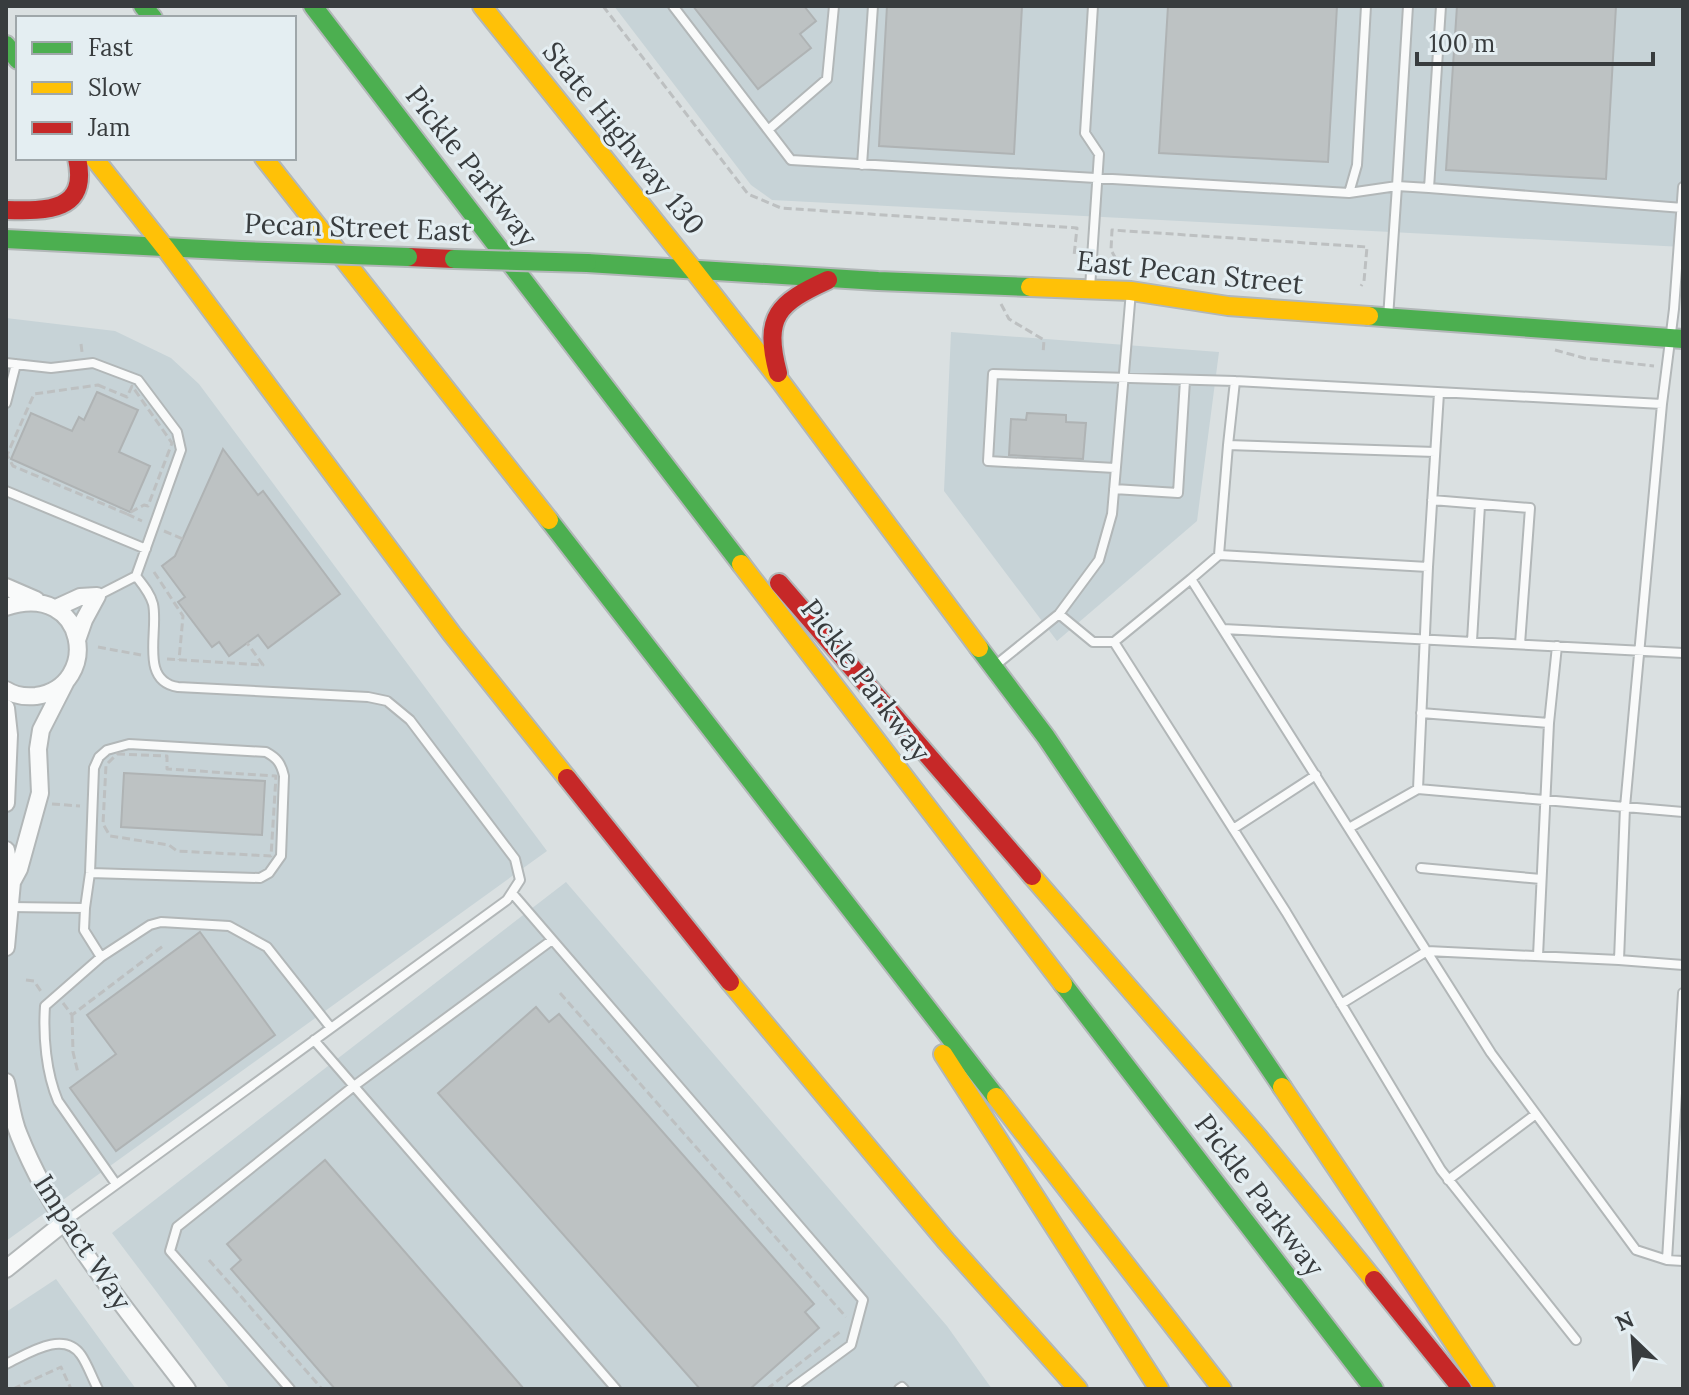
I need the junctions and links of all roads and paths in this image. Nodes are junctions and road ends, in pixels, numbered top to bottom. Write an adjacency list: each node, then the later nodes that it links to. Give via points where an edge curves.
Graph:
1 (313, 6): 37 (main road, Pickle Parkway)
2 (482, 6): 25 (main road, State Highway 130)
3 (673, 6): 10 (lane)
4 (834, 6): 10 (lane, via 827,79)
5 (873, 6): 14 (lane)
6 (1093, 6): 15 (lane, via 1085,133 1099,154)
7 (1366, 6): 19 (lane, via 1357,165)
8 (1408, 6): 16 (lane)
9 (1441, 6): 18 (lane)
10 (768, 130): 14 (lane, via 791,160)
11 (77, 160): 21 (main road, via 82,181 66,203 55,209)
12 (96, 160): 23 (main road)
13 (266, 160): 110 (main road)
14 (862, 165): 15 (lane)
15 (1098, 178): 19 (lane); 28 (lane)
16 (1397, 186): 18 (lane); 19 (lane); 31 (lane)
17 (1683, 187): 20 (lane)
18 (1429, 188): 20 (lane)
19 (1349, 193)
20 (1682, 208): 32 (lane)
21 (6, 210)
22 (6, 239): 23 (main road)
23 (166, 249): 25 (main road, Pecan Street East, bridge); 153 (main road, via 452,634 699,944 946,1241)
24 (1116, 259): 27 (path, via 1112,230 1367,247)
25 (692, 268): 26 (main road, East Pecan Street); 41 (main road, State Highway 130)
26 (833, 278): 28 (main road, East Pecan Street); 41 (main road, via 794,295 771,324 769,346)
27 (1361, 286)
28 (1090, 289): 29 (main road, East Pecan Street)
29 (1131, 291): 31 (main road, East Pecan Street, via 1228,306); 38 (lane)
30 (1001, 304): 35 (path, via 1009,319 1044,340)
31 (1388, 318): 32 (main road, East Pecan Street)
32 (1677, 338): 44 (lane)
33 (81, 344): 34 (path)
34 (82, 352)
35 (1043, 354)
36 (11, 364): 43 (lane); 62 (lane, via 102,364 138,380 177,432 181,450)
37 (592, 368): 156 (main road, Pickle Parkway); 157 (main road, via 1258,1137)
38 (1124, 377): 39 (lane); 45 (lane); 53 (lane, via 993,374 988,461)
39 (1185, 380): 40 (lane); 54 (lane, via 1178,408 1178,493)
40 (1235, 381): 42 (lane); 49 (lane)
41 (781, 382): 87 (main road, State Highway 130)
42 (1439, 393): 44 (lane); 50 (lane)
43 (6, 403)
44 (1662, 404): 82 (lane)
45 (1122, 405): 46 (lane); 47 (lane)
46 (1133, 406)
47 (1119, 433): 48 (lane); 51 (lane)
48 (1130, 434)
49 (1228, 445): 50 (lane); 63 (lane)
50 (1435, 452): 56 (lane)
51 (1117, 455): 52 (lane); 53 (lane)
52 (1128, 456)
53 (1115, 468): 54 (lane)
54 (1114, 489): 72 (lane, via 1099,560)
55 (6, 491): 62 (lane)
56 (1432, 500): 57 (lane); 64 (lane)
57 (1480, 505): 76 (lane); 79 (lane, via 1530,508)
58 (127, 514): 58 (path, via 13,466 7,455 34,394 98,385 127,397 132,386 172,443 148,506); 59 (path)
59 (142, 521)
60 (161, 530): 61 (path)
61 (183, 539)
62 (146, 549): 66 (lane)
63 (1219, 555): 64 (lane); 67 (lane)
64 (1428, 567): 74 (lane)
65 (154, 572): 86 (path, via 183,616)
66 (136, 576): 69 (lane); 109 (lane, via 153,605 153,657 156,672 168,685 368,697 398,708 515,859 520,880)
67 (1191, 579): 73 (lane); 77 (lane)
68 (6, 587): 70 (street)
69 (97, 596): 70 (street); 75 (street)
70 (49, 605): 71 (street, via 25,601); 75 (street, via 69,621)
71 (6, 607)
72 (1059, 614): 77 (lane, via 1093,642); 87 (lane)
73 (1223, 629): 74 (lane); 94 (lane)
74 (1425, 639): 76 (lane); 91 (lane)
75 (77, 640): 88 (street, via 78,656)
76 (1472, 641): 79 (lane)
77 (1114, 642): 103 (lane)
78 (247, 643): 86 (path, via 263,665)
79 (1520, 644): 80 (lane)
80 (1557, 646): 82 (lane); 92 (lane)
81 (98, 647): 84 (path)
82 (1639, 649): 83 (lane); 100 (lane)
83 (1683, 653)
84 (142, 655)
85 (167, 659): 86 (path)
86 (179, 660)
87 (993, 667): 158 (main road, State Highway 130)
88 (66, 681): 89 (street, via 44,695 27,697); 108 (street, via 41,730 40,793)
89 (6, 690)
90 (6, 708): 97 (street)
91 (1421, 713): 92 (lane); 95 (lane)
92 (1549, 723): 96 (lane)
93 (106, 765): 93 (path, via 103,824 110,836 169,845 177,851 271,856 276,776 167,769 167,756 117,754)
94 (1316, 775): 102 (lane); 103 (lane)
95 (1418, 789): 96 (lane); 102 (lane)
96 (1544, 800): 100 (lane); 107 (lane)
97 (6, 803)
98 (52, 804): 99 (path)
99 (80, 806)
100 (1625, 807): 101 (lane); 119 (lane)
101 (1683, 812)
102 (1349, 828): 116 (lane)
103 (1233, 829): 125 (lane)
104 (6, 850): 108 (street)
105 (1421, 868): 107 (lane)
106 (90, 873): 106 (lane, via 260,878 269,873 281,856 281,766 266,752 129,744 107,750 94,768); 112 (lane)
107 (1541, 879): 117 (lane)
108 (12, 882): 111 (street)
109 (512, 893): 113 (lane); 128 (lane)
110 (846, 902): 154 (main road); 155 (main road)
111 (8, 908): 112 (lane); 115 (street)
112 (85, 908): 118 (lane, via 84,930)
113 (552, 940): 133 (lane); 152 (lane, via 863,1300 851,1345)
114 (163, 946): 127 (path)
115 (6, 947)
116 (1427, 951): 117 (lane); 125 (lane); 134 (lane)
117 (1538, 956): 119 (lane)
118 (101, 957): 128 (lane, via 161,922 229,926 267,947); 136 (lane, via 45,1006 44,1025 58,1101)
119 (1619, 960): 120 (lane)
120 (1683, 965)
121 (26, 980): 122 (path, via 34,981)
122 (42, 993)
123 (560, 993): 151 (path, via 847,1319 837,1336)
124 (1683, 993): 130 (lane)
125 (1341, 1004): 135 (lane)
126 (60, 1005): 127 (path)
127 (72, 1015): 131 (path)
128 (331, 1028): 129 (lane)
129 (314, 1040): 133 (lane); 136 (lane)
130 (1682, 1046): 139 (lane)
131 (78, 1073)
132 (6, 1082): 137 (street, Impact Way, via 17,1132)
133 (354, 1086): 148 (lane, via 177,1227 170,1251); 150 (lane)
134 (1536, 1114): 135 (lane); 139 (lane, via 1636,1250)
135 (1448, 1180): 142 (lane)
136 (116, 1184): 137 (lane)
137 (66, 1221): 141 (street); 147 (street, Impact Way)
138 (209, 1260): 149 (path)
139 (1667, 1260): 140 (lane)
140 (1683, 1261)
141 (6, 1269)
142 (1576, 1340)
143 (6, 1364): 146 (lane, via 50,1345 66,1344 81,1355)
144 (13, 1389): 145 (path, via 61,1367)
145 (71, 1389)
146 (98, 1389)
147 (187, 1389)
148 (290, 1389)
149 (322, 1389)
150 (616, 1389)
151 (767, 1389)
152 (791, 1389)
153 (1078, 1389)
154 (1159, 1389)
155 (1222, 1389)
156 (1374, 1389)
157 (1462, 1389)
158 (1485, 1389)

